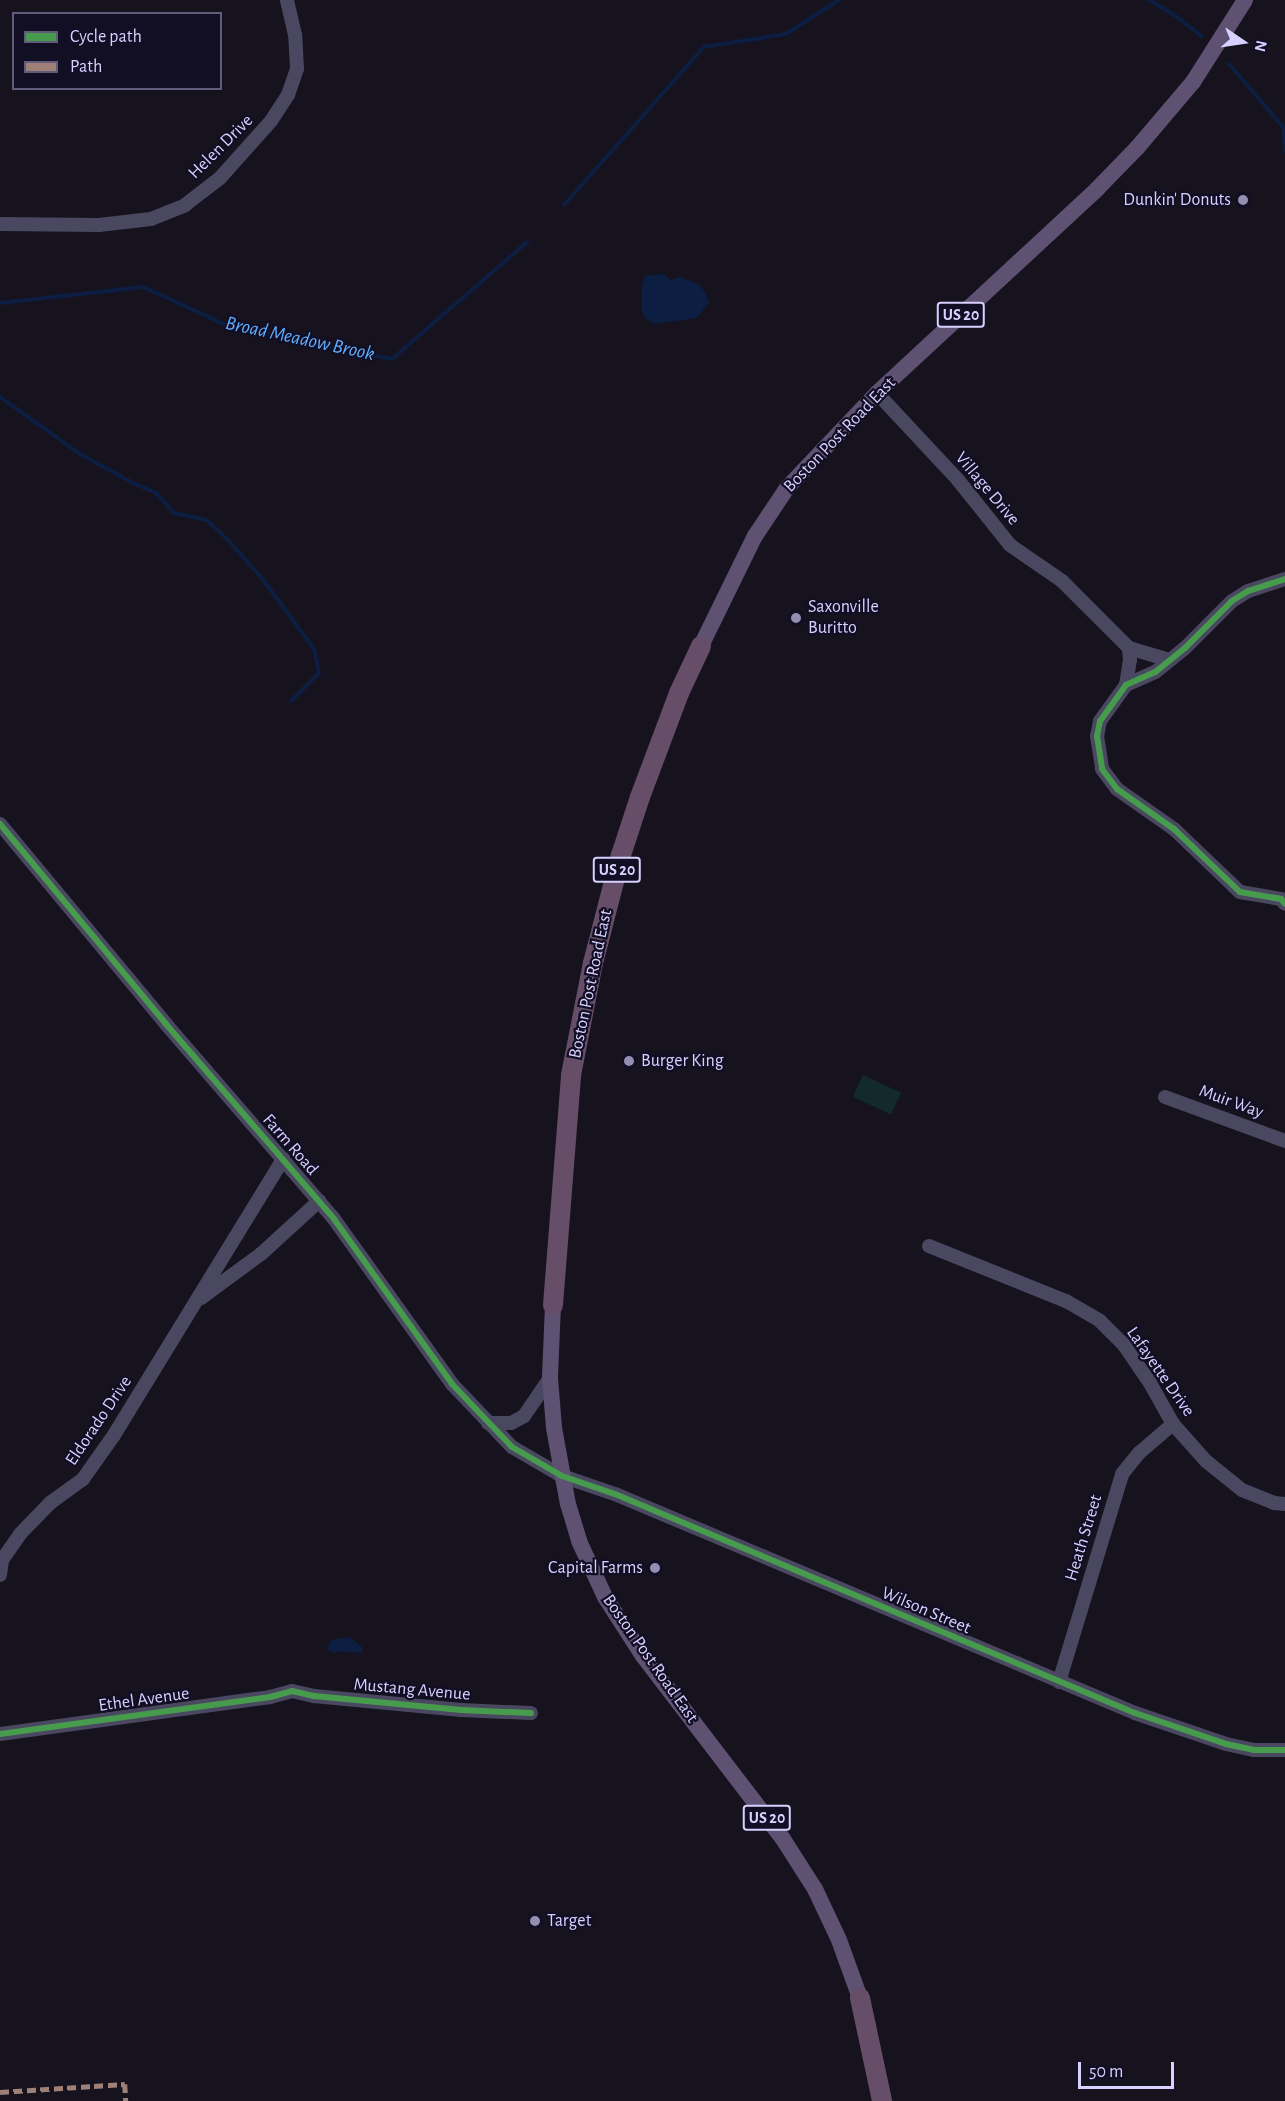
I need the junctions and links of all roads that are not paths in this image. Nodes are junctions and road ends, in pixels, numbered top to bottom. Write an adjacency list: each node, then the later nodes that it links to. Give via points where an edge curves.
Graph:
1 (287, 0): 3 (street, Helen Drive, via 297,69 288,95 271,121 220,178 194,199 151,219 99,225)
2 (1239, 2): 4 (main road, Boston Post Road East / US 20, via 1193,82 1117,169)
3 (0, 224)
4 (877, 393): 6 (main road, Boston Post Road East / US 20, via 806,466 771,512 709,624); 7 (street, Village Drive, via 958,480 1010,545 1062,581)
5 (1285, 579): 8 (street, via 1248,591 1232,601)
6 (701, 646): 18 (highway, Boston Post Road East / US 20, via 637,806 612,887 587,991 568,1104)
7 (1129, 648): 8 (street, Village Drive); 9 (street)
8 (1169, 660): 9 (street, via 1145,678)
9 (1126, 685): 11 (street, via 1100,721 1097,736 1102,769 1117,789 1174,829 1240,892)
10 (0, 824): 14 (street, Farm Road)
11 (1284, 899)
12 (1165, 1097): 13 (street, Muir Way)
13 (1285, 1141)
14 (283, 1159): 15 (street, Farm Road); 17 (street, Eldorado Drive)
15 (319, 1201): 17 (street, Eldorado Drive, via 261,1254); 20 (street, Farm Road, via 448,1379)
16 (929, 1245): 21 (street, Lafayette Drive, via 1066,1301 1100,1321 1124,1345)
17 (194, 1303): 24 (street, Eldorado Drive, via 96,1462 83,1479 50,1503 20,1534 2,1560)
18 (553, 1305): 19 (main road, Boston Post Road East / US 20)
19 (550, 1378): 20 (street, via 524,1416 511,1423); 22 (main road, Boston Post Road East / US 20)
20 (488, 1423): 22 (street, Farm Road, via 512,1448)
21 (1173, 1424): 23 (street, Lafayette Drive, via 1206,1461 1242,1490); 25 (street, Heath Street, via 1139,1453 1122,1474)
22 (562, 1476): 25 (street, Wilson Street, via 615,1494); 30 (main road, Boston Post Road East / US 20, via 579,1541 605,1597 643,1656 806,1873 840,1940)
23 (1285, 1504)
24 (0, 1575)
25 (1059, 1682): 29 (street, Wilson Street, via 1144,1717 1226,1744 1254,1750)
26 (292, 1691): 27 (street, Mustang Avenue, via 449,1709); 28 (street, Ethel Avenue, via 270,1698)
27 (531, 1713)
28 (0, 1734)
29 (1285, 1750)
30 (860, 1998): 31 (highway, Boston Post Road East / US 20)
31 (882, 2101)

